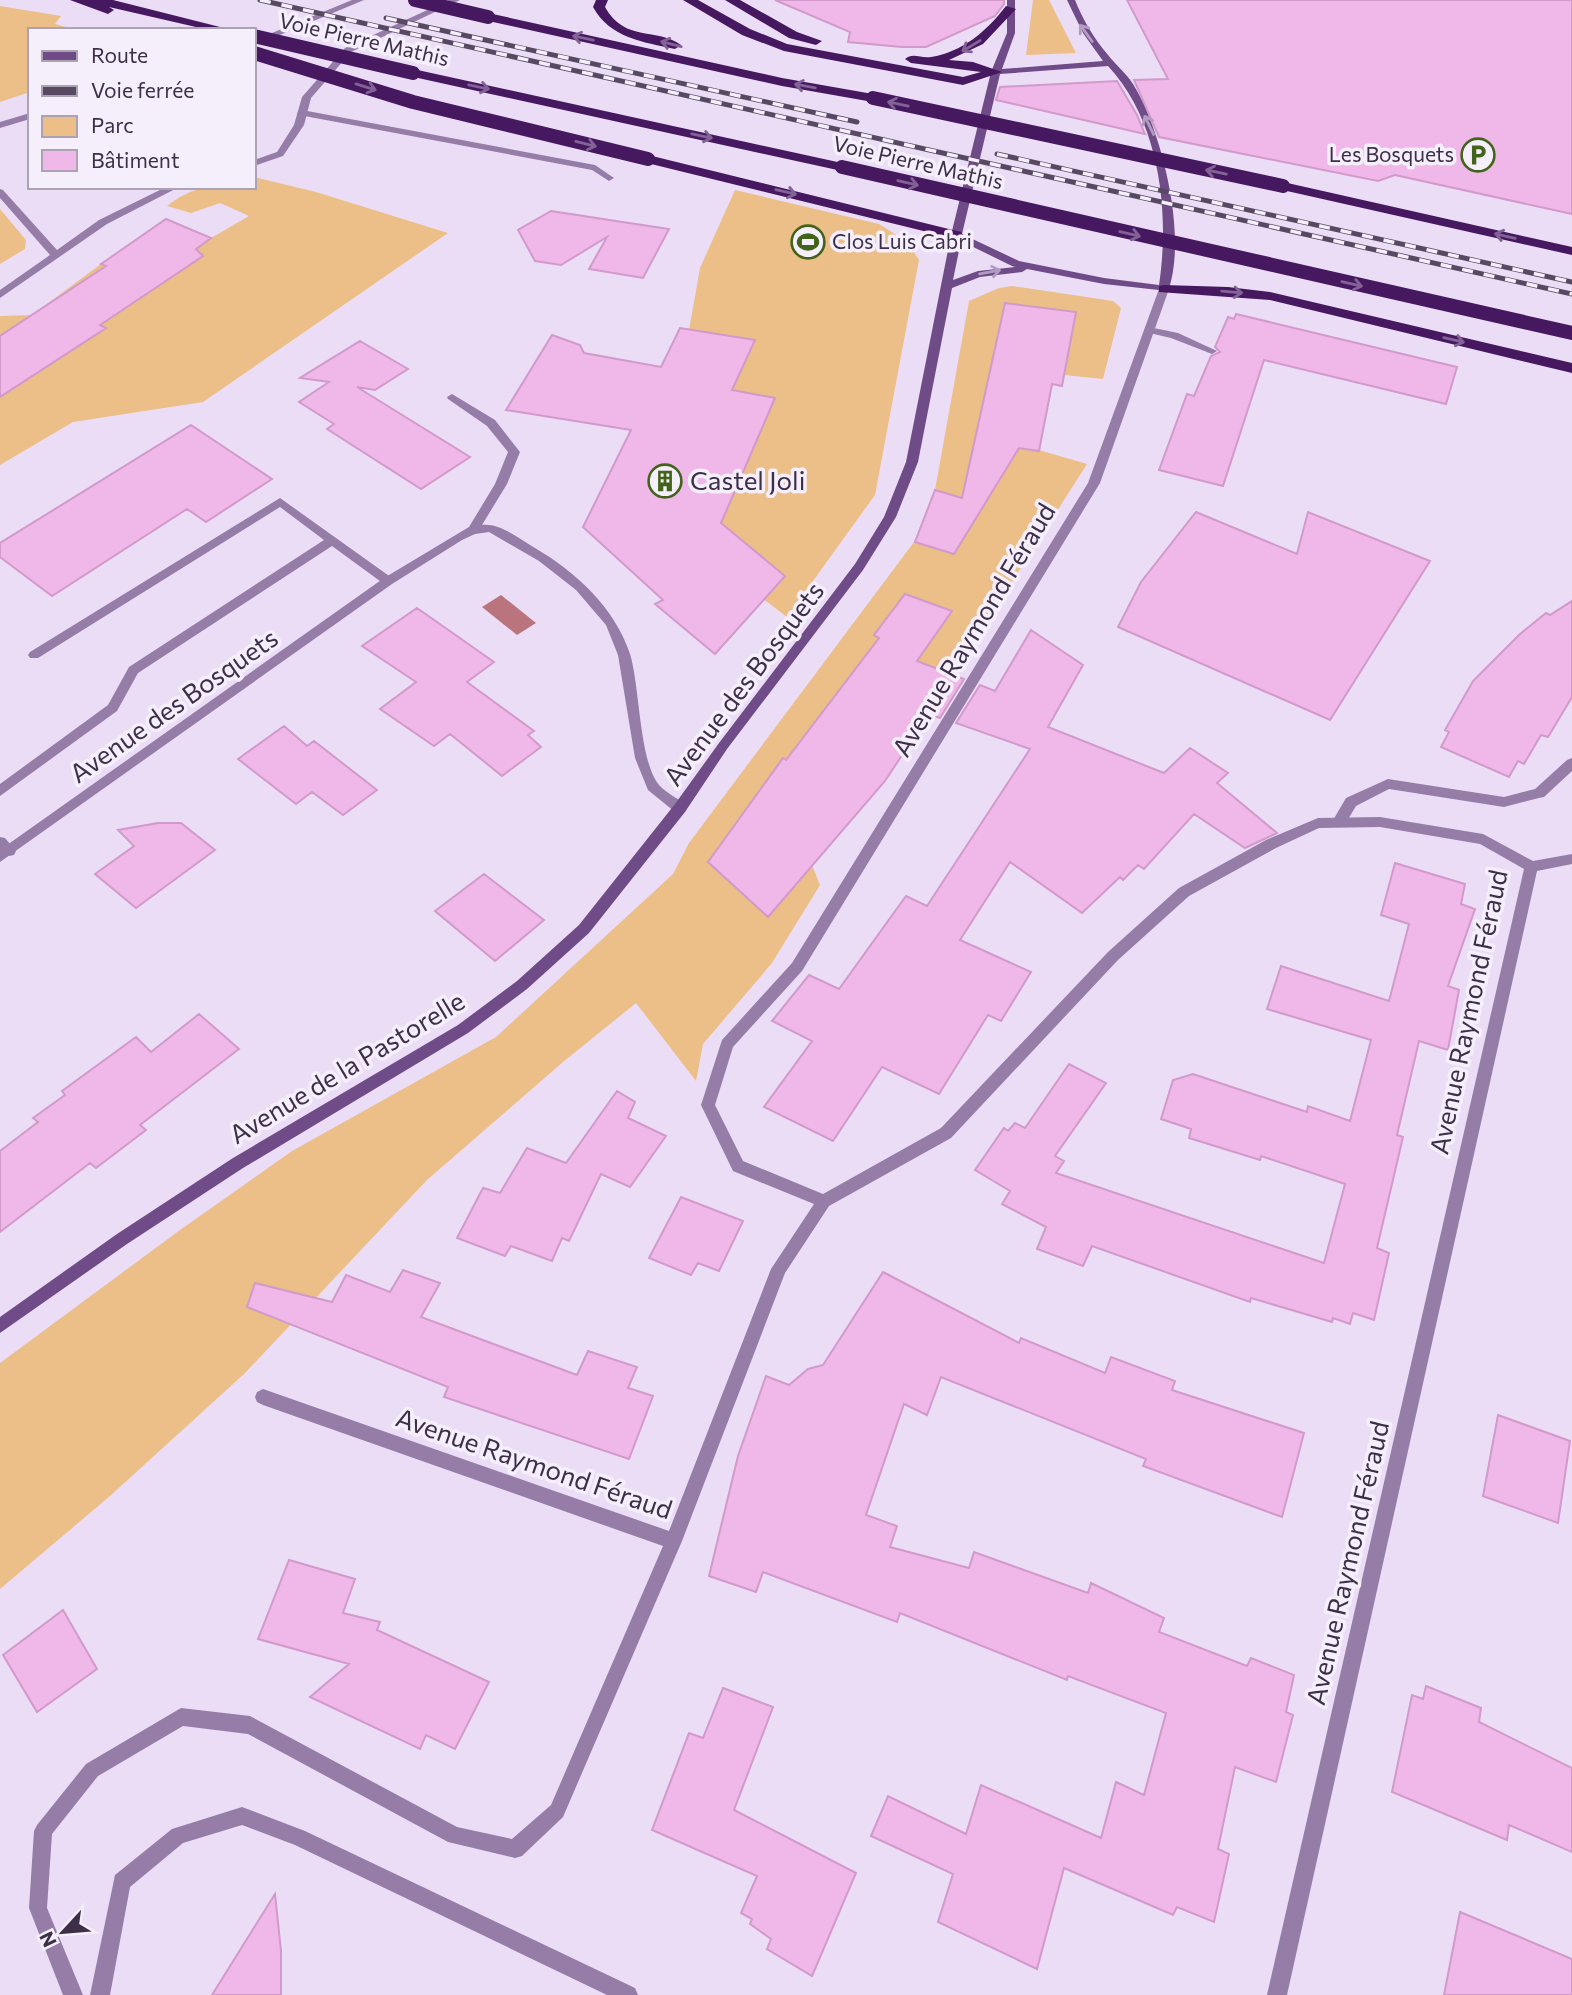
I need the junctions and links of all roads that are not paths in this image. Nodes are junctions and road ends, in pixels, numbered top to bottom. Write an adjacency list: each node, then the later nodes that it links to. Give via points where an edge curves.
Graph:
1 (76, 0): 11 (highway)
2 (97, 0): 12 (highway)
3 (359, 0): 14 (street)
4 (415, 0): 19 (highway, Voie Pierre Mathis, one-way to 4, bridge)
5 (456, 0): 20 (street, via 348,50 307,97)
6 (602, 0): 19 (highway, one-way to 6, via 732,60 614,27 603,16)
7 (689, 0): 18 (highway, via 784,47 963,80)
8 (731, 0): 16 (highway, via 793,35)
9 (1071, 0): 17 (main road, Avenue Raymond Féraud, one-way to 9, via 1079,24)
10 (1011, 5): 16 (highway, one-way to 16, via 997,27 960,52); 18 (main road, Avenue des Bosquets, via 1011,33)
11 (170, 28)
12 (217, 28)
13 (256, 36): 35 (highway, Voie Pierre Mathis, one-way to 35, bridge)
14 (256, 41)
15 (256, 54): 27 (highway, one-way to 27, bridge, via 414,102)
16 (919, 60): 18 (highway)
17 (1109, 63): 18 (main road); 32 (main road, Avenue Raymond Féraud, one-way to 17, via 1168,223 1155,139 1127,82)
18 (996, 72): 27 (main road, Avenue des Bosquets)
19 (782, 82): 28 (highway, Voie Pierre Mathis, one-way to 19, bridge)
20 (302, 113): 23 (street, via 280,154); 24 (street, via 595,168)
21 (28, 117): 22 (street)
22 (0, 125)
23 (256, 162)
24 (609, 178)
25 (170, 189): 29 (street, via 103,222)
26 (0, 192): 29 (street)
27 (956, 235): 30 (main road, via 1016,264); 31 (main road, Avenue des Bosquets)
28 (1572, 251)
29 (57, 256): 33 (street)
30 (1038, 268): 31 (main road, one-way to 30, via 988,272); 32 (main road)
31 (946, 287): 45 (main road, Avenue des Bosquets, via 912,462 890,517 859,567)
32 (1164, 289): 34 (street, Avenue Raymond Féraud); 37 (highway, one-way to 37, via 1270,296)
33 (0, 295)
34 (1149, 330): 36 (street); 50 (street, Avenue Raymond Féraud, via 1094,483 797,967 727,1044 708,1105 738,1166)
35 (1572, 333)
36 (1212, 351)
37 (1572, 368)
38 (452, 397): 39 (street, via 491,423 514,452)
39 (473, 530): 41 (street, Avenue des Bosquets); 45 (street, Avenue des Bosquets, via 491,528 543,558 580,587 611,623 624,655 641,758 653,787)
40 (332, 540): 41 (street); 42 (street, via 279,502); 44 (street, via 134,670 113,708)
41 (388, 581): 47 (street, Avenue des Bosquets)
42 (34, 655)
43 (1572, 763): 46 (street, via 1539,793 1504,802 1388,784 1351,802)
44 (0, 791)
45 (680, 808): 51 (main road, Avenue de la Pastorelle, via 584,929 522,985 463,1029 238,1163)
46 (1339, 822): 49 (street, Avenue Raymond Féraud, via 1380,821 1483,839); 50 (street, Avenue Raymond Féraud, via 1318,823 1271,844 1184,892 1113,956 946,1133)
47 (3, 850)
48 (1572, 859): 49 (street)
49 (1531, 867): 57 (street, Avenue Raymond Féraud)
50 (824, 1201): 53 (street, Avenue Raymond Féraud, via 779,1269)
51 (0, 1326)
52 (263, 1397): 53 (street, Avenue Raymond Féraud)
53 (674, 1541): 54 (street, via 557,1811 515,1849 454,1836 250,1726 181,1717 92,1770 43,1831 38,1908)
54 (73, 1995)
55 (100, 1995): 56 (street, via 122,1882 177,1835 242,1816 299,1837)
56 (628, 1995)
57 (1277, 1995)

